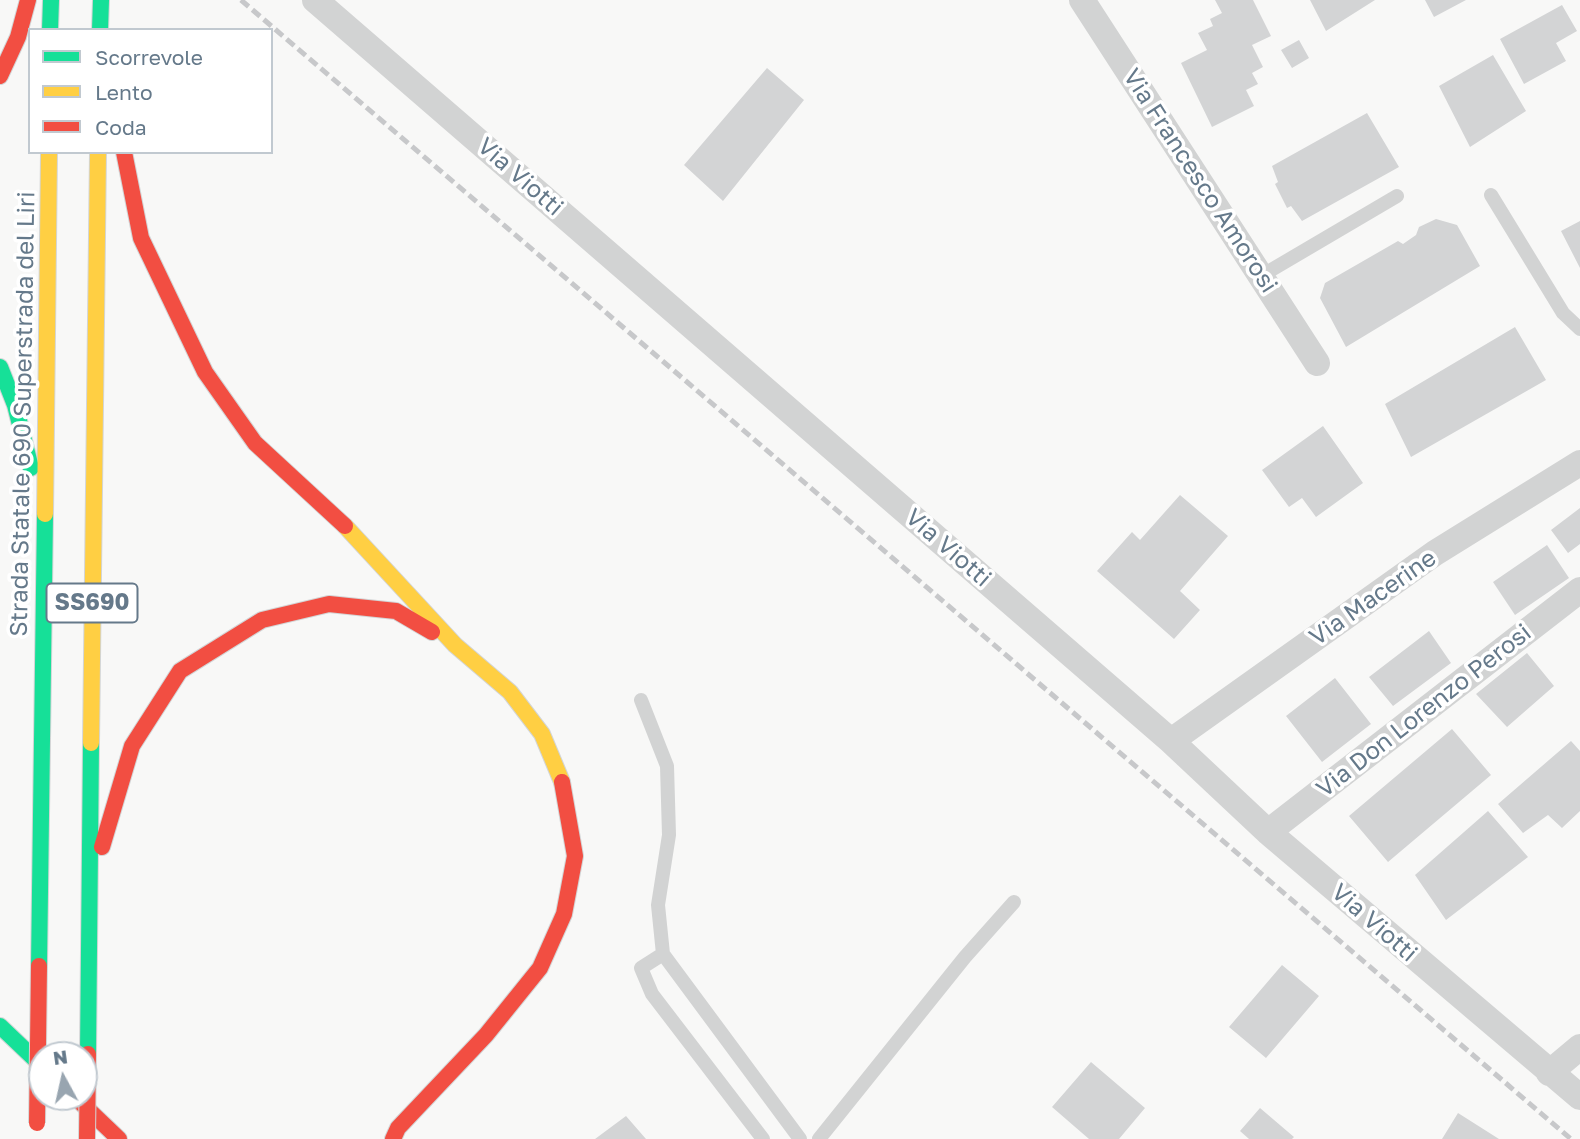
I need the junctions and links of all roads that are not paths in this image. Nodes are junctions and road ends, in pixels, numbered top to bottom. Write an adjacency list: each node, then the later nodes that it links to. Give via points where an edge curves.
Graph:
1 (28, 0): 6 (main road)
2 (51, 0): 5 (main road)
3 (315, 0): 21 (street, Via Viotti)
4 (1089, 2): 12 (street, Via Francesco Amorosi)
5 (50, 28)
6 (0, 76)
7 (48, 154): 17 (main road, Strada Statale 690 Superstrada del Liri / SS690)
8 (98, 154): 23 (main road, SS690)
9 (124, 154): 19 (main road, via 142,238 205,372 255,443 336,516)
10 (1491, 195): 13 (lane, via 1563,313)
11 (1397, 196): 12 (lane)
12 (1261, 276): 14 (street, Via Francesco Amorosi)
13 (1580, 329)
14 (1317, 363)
15 (0, 367): 17 (main road, via 15,405)
16 (1580, 463): 21 (street, Via Macerine, via 1435,553)
17 (44, 518): 32 (main road, Strada Statale 690 Superstrada del Liri / SS690, bridge)
18 (1580, 590): 22 (street, Via Don Lorenzo Perosi)
19 (455, 645): 23 (main road, via 396,611 330,604 262,620 180,671 132,746); 33 (main road, via 510,692 542,734 565,791 575,856 564,914 540,968)
20 (641, 700): 25 (lane, via 667,766 669,835 658,905)
21 (1171, 741): 22 (street, Via Viotti)
22 (1268, 832): 29 (street, Via Viotti)
23 (89, 890): 34 (main road, SS690, bridge)
24 (1014, 902): 39 (lane)
25 (663, 954): 37 (lane, via 641,968 652,994); 38 (lane)
26 (0, 1026): 28 (main road)
27 (1580, 1047): 29 (street)
28 (28, 1053)
29 (1549, 1073): 30 (street, Via Viotti)
30 (1580, 1097)
31 (90, 1111): 35 (main road)
32 (37, 1131)
33 (396, 1134): 36 (main road)
34 (87, 1139)
35 (119, 1139)
36 (377, 1139)
37 (763, 1139)
38 (800, 1139)
39 (819, 1139)

